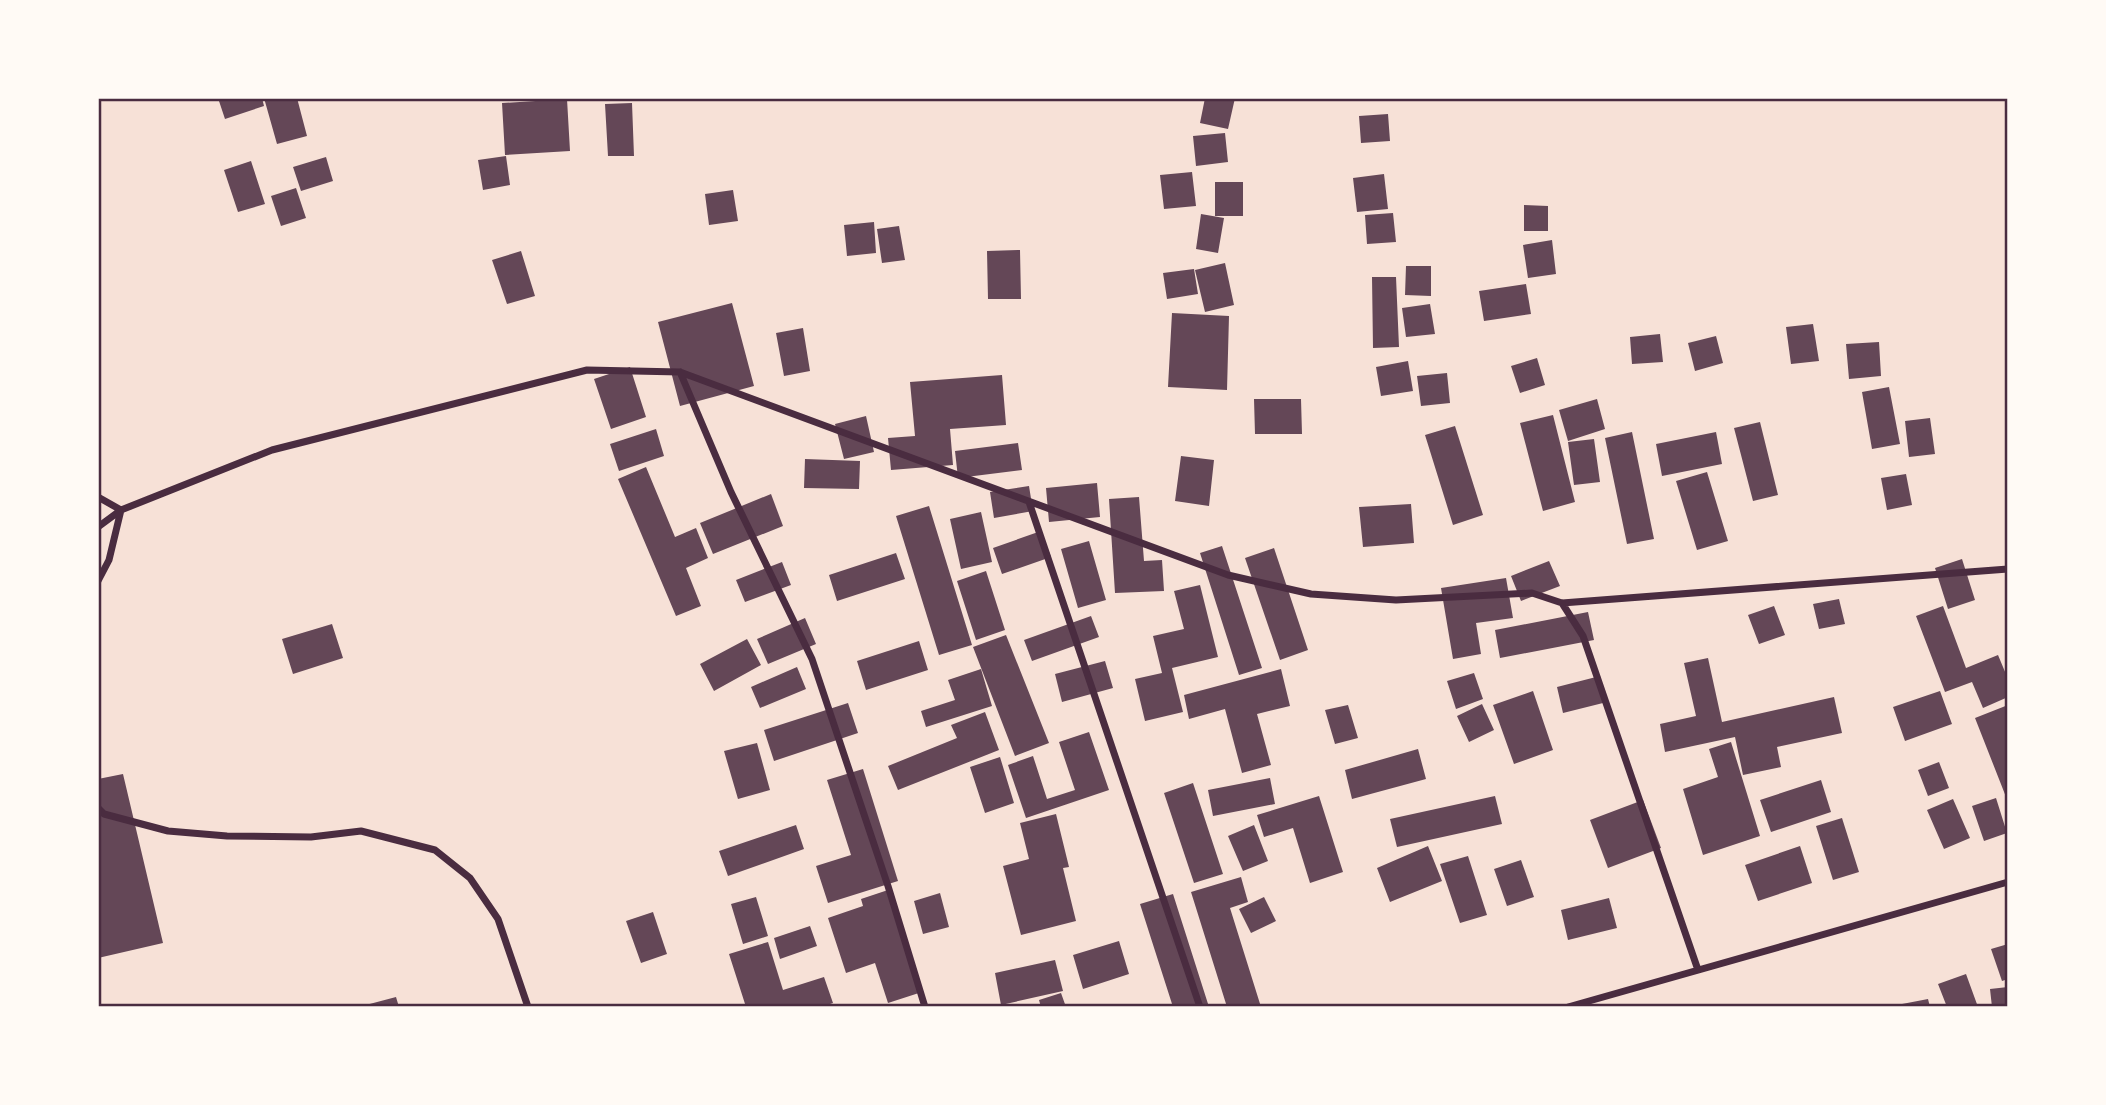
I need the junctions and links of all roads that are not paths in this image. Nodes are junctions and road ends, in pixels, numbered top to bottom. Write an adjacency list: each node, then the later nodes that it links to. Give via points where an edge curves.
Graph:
1 (680, 372): 3 (street); 4 (street, via 587,370 272,450); 13 (street, via 731,492 812,659)
2 (98, 497): 4 (street)
3 (1029, 502): 8 (street, via 1228,575 1311,594 1396,600 1532,593); 14 (street)
4 (121, 510): 5 (street); 7 (street, via 109,560)
5 (98, 527)
6 (2008, 569): 8 (street)
7 (98, 581)
8 (1562, 603): 11 (street, via 1583,636)
9 (98, 808): 12 (street, via 104,814 168,831 311,837 361,831 435,850 470,878 498,919)
10 (2008, 882): 11 (street)
11 (1698, 970): 15 (street)
12 (528, 1007)
13 (925, 1007)
14 (1200, 1007)
15 (1568, 1007)

